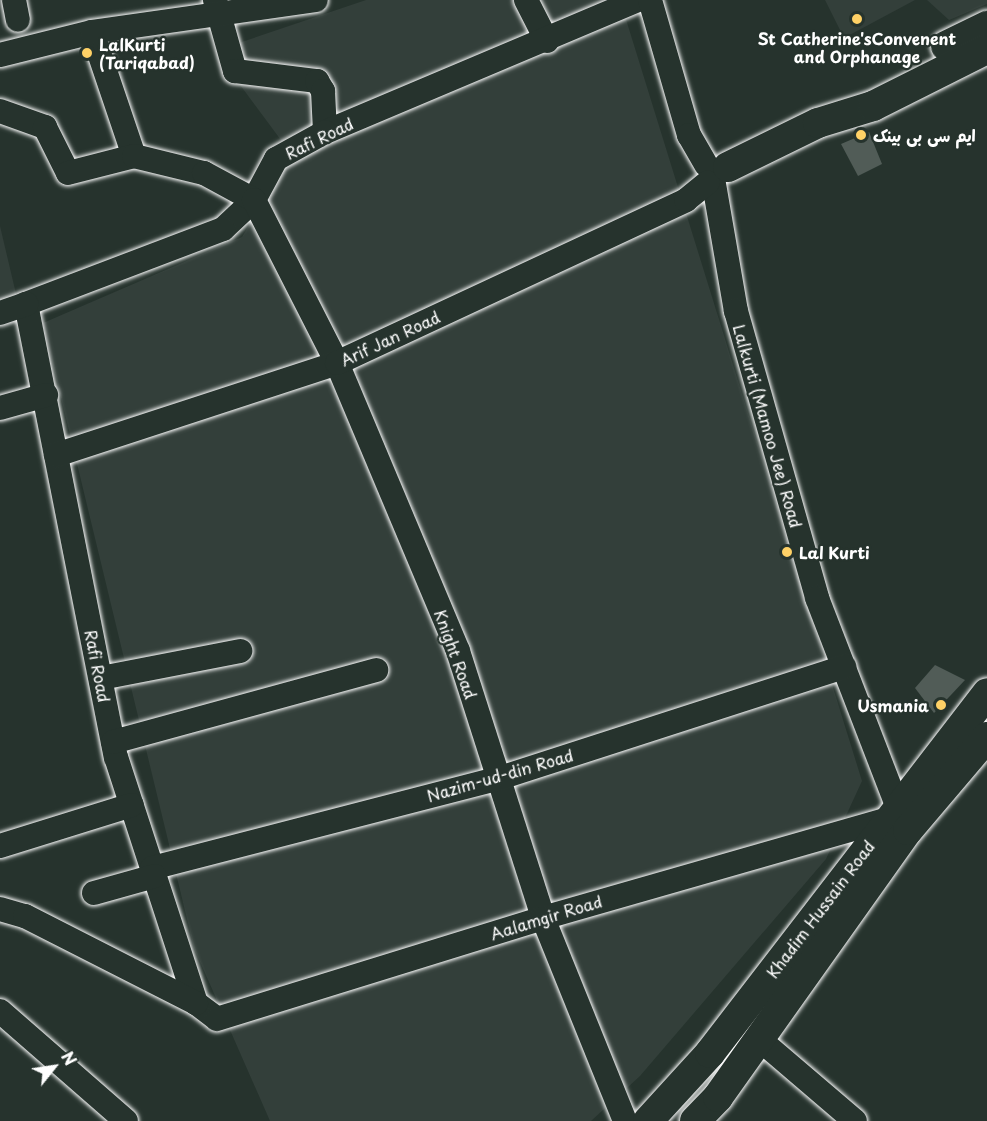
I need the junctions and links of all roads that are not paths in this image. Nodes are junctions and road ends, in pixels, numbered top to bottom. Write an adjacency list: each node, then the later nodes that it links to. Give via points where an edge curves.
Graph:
1 (316, 0): 5 (street)
2 (526, 0): 9 (street)
3 (638, 0): 9 (street, Rafi Road)
4 (650, 0): 16 (street, Lalkurti (Mamoo Jee) Road, via 689,135)
5 (284, 1): 6 (street)
6 (215, 6): 8 (street); 14 (street, via 235,71 321,85)
7 (987, 26): 13 (main road, via 864,88)
8 (92, 32): 11 (street); 15 (street)
9 (547, 41): 14 (street, Rafi Road)
10 (987, 49): 13 (main road, via 873,106)
11 (0, 55)
12 (0, 111): 15 (street, via 45,127 68,173)
13 (818, 123): 16 (main road)
14 (325, 132): 17 (street, Rafi Road, via 276,159)
15 (134, 156): 17 (street, via 204,173)
16 (714, 174): 20 (street, Arif Jan Road, via 686,200); 25 (street, Lalkurti (Mamoo Jee) Road, via 736,311 817,598)
17 (254, 200): 18 (street, Rafi Road, via 223,229); 20 (street, Knight Road)
18 (26, 304): 19 (street, Rafi Road); 21 (street, Rafi Road)
19 (0, 313)
20 (337, 363): 23 (street, Arif Jan Road); 31 (street, Knight Road, via 458,651)
21 (46, 395): 22 (street); 23 (street, Rafi Road)
22 (0, 408)
23 (56, 455): 27 (street, Rafi Road)
24 (240, 651): 27 (street)
25 (843, 667): 31 (street, Nazim-ud-din Road); 33 (street, Lalkurti (Mamoo Jee) Road)
26 (376, 670): 30 (street)
27 (100, 678): 30 (street, Rafi Road)
28 (987, 693): 33 (main road, Khadim Hussain Road)
29 (987, 737): 33 (main road, Khadim Hussain Road)
30 (113, 742): 32 (street, Rafi Road)
31 (497, 779): 35 (street, Nazim-ud-din Road); 38 (street, Knight Road)
32 (132, 805): 34 (street); 35 (street, Rafi Road)
33 (898, 819): 38 (street, Aalamgir Road); 41 (main road, Khadim Hussain Road); 44 (main road, Khadim Hussain Road, via 710,1053)
34 (0, 846)
35 (154, 872): 36 (street, Nazim-ud-din Road); 39 (street, Rafi Road)
36 (94, 893)
37 (0, 909): 39 (street, via 25,916)
38 (543, 918): 39 (street, Aalamgir Road, via 217,1019); 43 (street, Knight Road)
39 (201, 1010)
40 (0, 1011): 42 (street)
41 (759, 1039): 45 (main road, Khadim Hussain Road); 46 (street)
42 (126, 1121)
43 (625, 1121)
44 (648, 1121)
45 (695, 1121)
46 (855, 1121)

